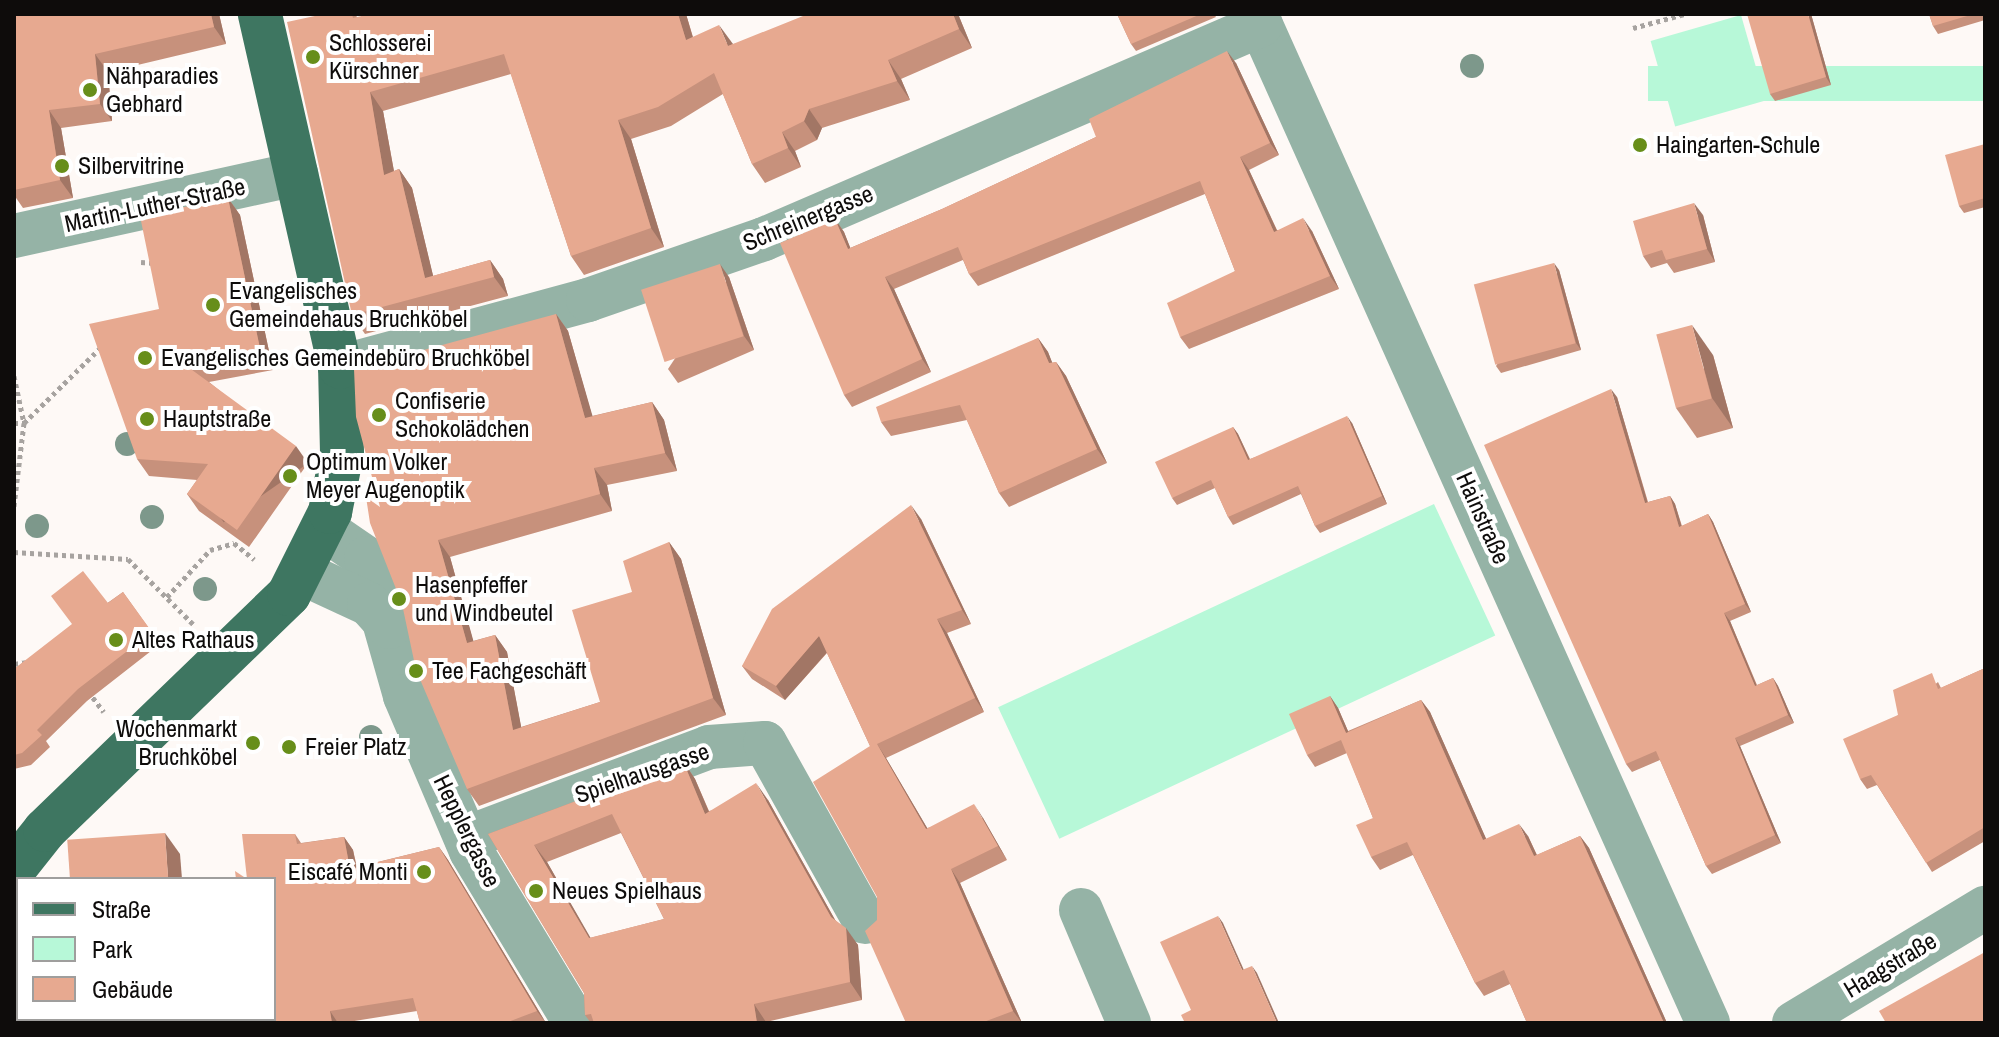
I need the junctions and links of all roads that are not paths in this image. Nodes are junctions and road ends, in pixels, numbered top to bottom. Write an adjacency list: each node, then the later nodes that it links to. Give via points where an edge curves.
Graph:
1 (260, 14): 3 (main road)
2 (1258, 19): 5 (street, Schreinergasse, via 764,239 588,300); 16 (street, Hainstraße, via 1344,168)
3 (296, 174): 4 (street, Martin-Luther-Straße); 5 (main road)
4 (14, 236)
5 (340, 367): 6 (main road, via 342,453)
6 (324, 529): 7 (main road); 8 (street, Hepplergasse, via 366,558)
7 (284, 570): 8 (street, via 369,604); 10 (main road, via 258,629 132,747)
8 (390, 627): 9 (street, Hepplergasse, via 405,696)
9 (466, 838): 13 (street, Spielhausgasse, via 709,747 765,743); 14 (street, Hepplergasse)
10 (14, 869)
11 (1985, 908): 17 (street, Haagstraße)
12 (1081, 910): 15 (street)
13 (865, 922)
14 (575, 1023)
15 (1129, 1023)
16 (1708, 1023)
17 (1794, 1023)

